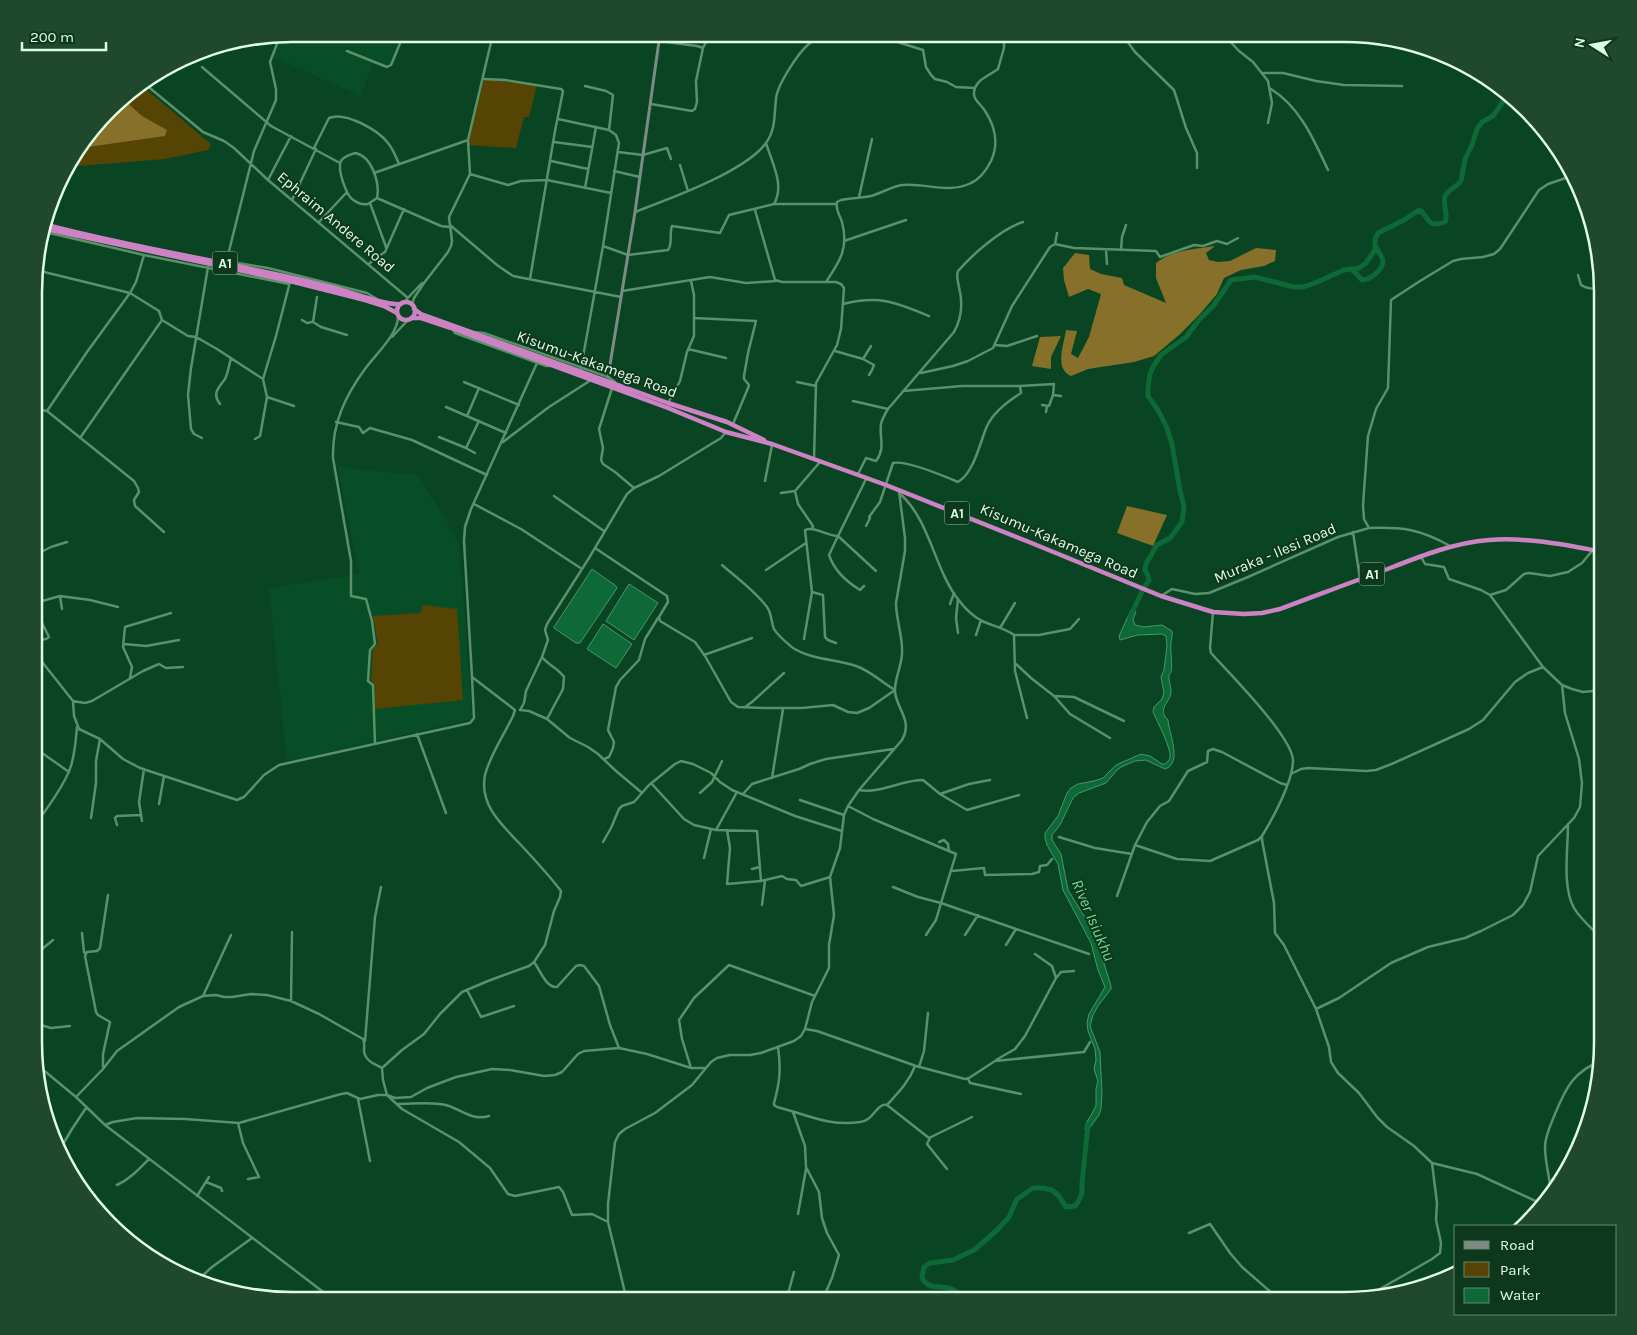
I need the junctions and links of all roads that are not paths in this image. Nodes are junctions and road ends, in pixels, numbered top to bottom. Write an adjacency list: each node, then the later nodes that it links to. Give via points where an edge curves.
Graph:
1 (400, 42): 13 (street, via 387,67)
2 (491, 42): 16 (street)
3 (659, 42): 22 (main road)
4 (667, 42): 12 (street)
5 (706, 42): 12 (street)
6 (810, 42): 32 (street, via 776,92 775,124)
7 (898, 42): 20 (street, via 923,50 926,67 935,79 956,87)
8 (1004, 42): 20 (street, via 998,69)
9 (1128, 42): 43 (street, via 1174,90 1197,153)
10 (1231, 42): 15 (street)
11 (277, 43): 24 (street, via 270,62 276,100)
12 (703, 48): 22 (street, via 696,81 695,109)
13 (347, 51)
14 (202, 67): 24 (street)
15 (1262, 73): 18 (street, via 1283,73 1344,86); 21 (street)
16 (484, 79): 23 (street, via 563,90); 30 (street)
17 (585, 86): 27 (street, via 606,90 613,95)
18 (1402, 86)
19 (150, 88): 40 (street, Ephraim Andere Road, via 203,132 228,144)
20 (975, 88): 57 (street, via 974,95 986,111 997,145 990,164 979,178 953,188 900,185)
21 (1271, 89): 25 (street); 45 (street, via 1285,99 1308,129)
22 (651, 104): 36 (main road)
23 (558, 119): 26 (street); 31 (street)
24 (267, 122): 28 (street); 40 (street)
25 (1268, 123)
26 (596, 127): 27 (street); 33 (street)
27 (609, 130): 35 (street, via 617,138)
28 (291, 136): 34 (street); 51 (street)
29 (872, 139): 57 (street)
30 (468, 140): 41 (street); 48 (street)
31 (553, 142): 33 (street); 38 (street)
32 (766, 143): 54 (street, via 748,160); 61 (street, via 779,188)
33 (592, 147): 44 (street)
34 (315, 149): 39 (street); 41 (street, via 329,118 340,116 368,127 384,138); 59 (street)
35 (618, 152): 36 (street); 46 (street)
36 (643, 155): 37 (street, via 668,148); 49 (main road)
37 (671, 159)
38 (550, 161): 44 (street); 52 (street)
39 (340, 163): 47 (street, via 347,155 360,154); 55 (street)
40 (250, 164): 51 (street, Ephraim Andere Road); 86 (street)
41 (399, 164): 47 (street)
42 (680, 165): 54 (street)
43 (1197, 168)
44 (588, 169): 53 (street)
45 (1328, 170)
46 (614, 171): 49 (street); 56 (street)
47 (374, 173): 58 (street)
48 (470, 174): 52 (street, via 508,184); 69 (street, via 452,210)
49 (640, 177): 65 (main road)
50 (1567, 178): 188 (street, via 1540,190 1505,244 1494,254 1453,262 1391,300 1388,388 1376,410 1368,436 1363,497 1364,519)
51 (268, 180): 59 (street, Ephraim Andere Road)
52 (547, 180): 53 (street); 93 (street)
53 (585, 188): 56 (street)
54 (688, 191): 65 (street)
55 (347, 192): 60 (street, via 363,205); 68 (street)
56 (611, 193): 79 (street)
57 (859, 197): 62 (street)
58 (377, 198): 60 (street); 63 (street)
59 (292, 200): 68 (street, Ephraim Andere Road)
60 (370, 203): 80 (street)
61 (774, 204): 62 (street); 64 (street)
62 (836, 204): 76 (street)
63 (404, 209): 69 (street, via 441,226); 80 (street)
64 (755, 210): 85 (street, via 729,215 720,233 673,226 668,250); 95 (street)
65 (635, 212): 85 (main road)
66 (906, 220): 76 (street)
67 (1023, 222): 130 (street, via 1014,224 994,238 958,271 956,278 962,305 958,326)
68 (319, 223): 87 (street, Ephraim Andere Road)
69 (449, 225): 91 (street, via 451,246); 93 (street, via 507,273)
70 (1126, 225): 83 (street)
71 (52, 226): 86 (highway, A1)
72 (50, 231): 78 (highway, A1)
73 (50, 231): 81 (street)
74 (1057, 233): 77 (street)
75 (1238, 238): 83 (street, via 1227,244 1194,245 1160,256 1156,251)
76 (844, 241): 97 (street, via 840,261)
77 (1055, 244): 82 (street); 120 (street, via 1022,290)
78 (117, 245): 81 (street); 96 (highway, A1)
79 (603, 246): 85 (street); 100 (street)
80 (386, 249): 87 (street)
81 (123, 250): 84 (street)
82 (1106, 250): 83 (street); 88 (street)
83 (1121, 250)
84 (144, 254): 89 (street); 101 (street)
85 (628, 255): 99 (main road)
86 (226, 263): 104 (highway, A1, via 330,286 396,305)
87 (369, 264): 104 (street, Ephraim Andere Road)
88 (1107, 264)
89 (208, 267): 96 (street); 118 (street)
90 (44, 272): 101 (street)
91 (428, 276): 104 (street); 106 (street, via 414,298)
92 (1578, 276): 98 (street, via 1581,285)
93 (530, 280): 100 (street)
94 (691, 281): 95 (street, via 715,277 746,283); 99 (street); 109 (street)
95 (776, 281): 97 (street)
96 (290, 282): 107 (highway, A1, via 359,298 384,306); 133 (street)
97 (826, 282): 105 (street, via 841,284)
98 (1594, 289)
99 (622, 291): 103 (main road)
100 (594, 292): 103 (street); 129 (street)
101 (130, 293): 111 (street, via 159,311); 155 (street)
102 (318, 297): 113 (street)
103 (620, 297): 132 (main road)
104 (404, 301): 106 (highway); 107 (highway, via 398,307)
105 (843, 304): 108 (street, via 873,299 898,303); 123 (street)
106 (413, 307): 110 (highway); 115 (highway, Kisumu-Kakamega Road / A1, via 421,314)
107 (398, 315): 110 (highway, via 404,320); 119 (street, via 396,328)
108 (929, 316)
109 (694, 318): 122 (street, via 694,333); 161 (street, via 756,321 744,379 748,388)
110 (410, 319): 114 (highway, Kisumu-Kakamega Road / A1, via 421,318); 119 (street)
111 (162, 320): 118 (street, via 188,336); 166 (street)
112 (302, 320): 113 (street)
113 (312, 322): 116 (street)
114 (451, 328): 127 (street, via 455,333); 128 (highway, Kisumu-Kakamega Road / A1)
115 (471, 332): 129 (street, via 484,333); 137 (highway, Kisumu-Kakamega Road / A1)
116 (348, 335)
117 (1037, 336): 120 (street, via 1007,346)
118 (196, 337): 124 (street); 167 (street, via 189,381 189,419 192,432)
119 (384, 345): 160 (street, via 353,386)
120 (995, 345): 130 (street, via 968,361)
121 (871, 346): 126 (street)
122 (688, 349): 125 (street); 147 (street, via 680,381)
123 (835, 351): 126 (street); 138 (street)
124 (231, 358): 133 (street); 146 (street, via 216,394)
125 (726, 358)
126 (863, 359): 131 (street, via 874,365)
127 (537, 363): 128 (street); 148 (street)
128 (552, 365): 134 (highway, Kisumu-Kakamega Road / A1)
129 (581, 368): 132 (street)
130 (919, 373): 141 (street)
131 (869, 375)
132 (608, 378): 137 (street, via 614,381)
133 (263, 379): 144 (street)
134 (591, 380): 137 (highway, Kisumu-Kakamega Road / A1); 169 (street)
135 (464, 382): 140 (street)
136 (797, 382): 138 (street)
137 (615, 386): 147 (highway, Kisumu-Kakamega Road / A1); 162 (highway, Kisumu-Kakamega Road / A1); 180 (street, via 599,427 603,448 601,460)
138 (816, 386): 173 (street)
139 (1020, 386): 141 (street); 142 (street, via 1054,384); 179 (street, via 1021,394 1005,402 988,424 964,478 958,482 897,462 892,463)
140 (480, 388): 148 (street); 157 (street)
141 (903, 391): 153 (street)
142 (1053, 395): 143 (street); 151 (street)
143 (1062, 396)
144 (267, 397): 150 (street); 168 (street, via 260,436)
145 (853, 401): 153 (street)
146 (220, 404)
147 (668, 404): 158 (highway, Kisumu-Kakamega Road / A1)
148 (519, 405): 164 (street)
149 (1042, 405): 151 (street)
150 (294, 406)
151 (1047, 406): 156 (street)
152 (446, 407): 157 (street)
153 (888, 409): 175 (street, via 881,424 879,458 876,461 866,458)
154 (42, 411): 155 (street)
155 (47, 411): 166 (street)
156 (1046, 412)
157 (467, 416): 159 (street)
158 (721, 420): 161 (highway, Kisumu-Kakamega Road / A1); 162 (highway)
159 (480, 421): 164 (street); 171 (street)
160 (336, 422): 176 (street, via 359,427 362,433 370,428 396,434); 258 (street, via 333,458 352,561 351,596 366,599 375,644 370,650 368,681 373,685)
161 (733, 424): 170 (highway, Kisumu-Kakamega Road / A1)
162 (718, 429): 163 (highway, Kisumu-Kakamega Road / A1)
163 (726, 432): 170 (highway, Kisumu-Kakamega Road / A1); 180 (street, via 660,476)
164 (506, 433): 169 (street)
165 (439, 436): 171 (street)
166 (80, 438): 190 (street, via 137,485 139,492 134,500 135,506)
167 (202, 438)
168 (255, 439)
169 (502, 443): 176 (street)
170 (772, 444): 173 (highway, Kisumu-Kakamega Road / A1); 178 (street)
171 (466, 448): 172 (street)
172 (475, 453)
173 (814, 459): 174 (highway, Kisumu-Kakamega Road / A1)
174 (821, 461): 175 (highway, Kisumu-Kakamega Road / A1); 181 (street)
175 (858, 474): 177 (highway, Kisumu-Kakamega Road / A1)
176 (487, 475): 185 (street)
177 (867, 478): 179 (highway, Kisumu-Kakamega Road / A1); 192 (street)
178 (765, 481)
179 (886, 485): 182 (highway, Kisumu-Kakamega Road / A1); 186 (street)
180 (634, 488): 189 (street)
181 (795, 491): 183 (street); 187 (street, via 798,504)
182 (899, 492): 207 (street, via 914,510); 210 (highway, Kisumu-Kakamega Road / A1); 243 (street, via 905,551 896,603 903,644)
183 (781, 493)
184 (554, 496): 189 (street)
185 (473, 504): 201 (street); 240 (street, via 466,521 464,541)
186 (866, 526)
187 (812, 528): 192 (street); 194 (street, via 805,530)
188 (1369, 528): 191 (street, Muraka - Ilesi Road); 195 (street, Muraka - Ilesi Road, via 1404,528 1422,532)
189 (604, 531): 196 (street)
190 (164, 532)
191 (1353, 532): 204 (street); 210 (street, Muraka - Ilesi Road, via 1215,591 1195,594 1172,589)
192 (838, 536): 203 (street); 205 (street, via 829,555 833,564 860,590)
193 (67, 542): 198 (street)
194 (806, 543): 202 (street); 206 (street)
195 (1450, 546): 197 (highway, A1, via 1490,540 1519,540); 199 (highway, A1)
196 (595, 548): 201 (street); 219 (street, via 667,596 667,605)
197 (1593, 550): 208 (street, via 1568,572 1550,576 1524,574 1506,590)
198 (42, 552)
199 (1420, 556): 204 (highway, A1); 208 (street, via 1425,564 1444,567 1449,578)
200 (722, 565): 243 (street, via 761,600 768,609 774,629 793,647 815,657 859,667)
201 (582, 569): 234 (street, via 547,624 548,638)
202 (766, 570)
203 (876, 571)
204 (1360, 579): 217 (highway, A1, via 1280,609 1244,614)
205 (864, 586)
206 (812, 592): 228 (street); 232 (street, via 823,595 825,637)
207 (954, 593): 211 (street); 214 (street)
208 (1490, 595): 238 (street)
209 (60, 596): 212 (street); 215 (street); 216 (street)
210 (1161, 596): 217 (highway, A1)
211 (958, 599): 221 (street); 224 (street)
212 (42, 601)
213 (1015, 603): 223 (street)
214 (950, 604)
215 (118, 607)
216 (62, 609)
217 (1214, 612): 265 (street, via 1211,653 1270,719 1293,758)
218 (171, 613): 231 (street, via 126,626)
219 (659, 616): 233 (street, via 661,622 695,642); 261 (street, via 645,639 638,660 616,687 608,730 614,748)
220 (1078, 619): 226 (street, via 1070,629 1039,635)
221 (981, 620): 223 (street); 225 (street)
222 (42, 623): 229 (street, via 49,637)
223 (1000, 628): 226 (street)
224 (958, 633)
225 (976, 635)
226 (1014, 635): 236 (street)
227 (752, 638): 233 (street)
228 (804, 639)
229 (42, 640)
230 (179, 640): 231 (street, via 146,646)
231 (124, 644): 241 (street, via 132,667)
232 (836, 644)
233 (704, 655): 247 (street, via 731,702)
234 (542, 657): 250 (street); 252 (street, via 559,669 564,677 563,689)
235 (42, 662): 246 (street)
236 (1014, 663): 245 (street); 251 (street)
237 (184, 667): 241 (street, via 166,668 160,664)
238 (1543, 667): 242 (street); 265 (street, via 1515,682 1483,720 1394,763 1376,770 1308,768)
239 (784, 673): 247 (street)
240 (472, 677): 249 (street); 255 (street, via 472,721)
241 (130, 679): 246 (street, via 92,702)
242 (1562, 685): 244 (street, via 1583,692); 288 (street, via 1565,713 1579,759 1582,783 1578,813)
243 (895, 690): 248 (street, via 861,712 848,712 834,706); 259 (street, via 906,723 904,737)
244 (1594, 691)
245 (1054, 696): 253 (street, via 1074,698); 256 (street, via 1070,714)
246 (73, 701): 254 (street)
247 (744, 707): 248 (street)
248 (784, 708): 268 (street)
249 (515, 710): 250 (street); 328 (street, via 488,767 484,786 487,801 496,817 561,891 545,944)
250 (520, 710): 252 (street)
251 (1027, 718)
252 (547, 719): 261 (street)
253 (1124, 721)
254 (77, 726): 257 (street, via 82,732); 264 (street, via 76,747)
255 (417, 734): 258 (street); 283 (street)
256 (1110, 738)
257 (100, 739): 263 (street, via 123,759); 286 (street)
258 (375, 744): 266 (street, via 275,767 239,800)
259 (894, 749): 268 (street, via 826,759); 272 (street)
260 (42, 754): 264 (street)
261 (604, 759): 273 (street)
262 (722, 761): 267 (street)
263 (144, 770): 266 (street); 284 (street, via 139,802)
264 (69, 772): 282 (street)
265 (1291, 774): 271 (street)
266 (164, 776): 280 (street)
267 (715, 776): 270 (street, via 681,761); 274 (street); 275 (street)
268 (772, 778): 277 (street, via 752,784)
269 (990, 780): 276 (street)
270 (651, 783): 273 (street); 290 (street, via 684,819)
271 (1287, 785): 294 (street); 298 (street, via 1211,749 1207,762 1188,771 1169,801 1146,822)
272 (859, 790): 276 (street, via 866,792 923,780); 281 (street)
273 (641, 792): 296 (street, via 634,802 619,809)
274 (737, 792): 277 (street); 291 (street)
275 (700, 794)
276 (940, 794): 278 (street, via 967,810)
277 (742, 795): 293 (street)
278 (1019, 795)
279 (800, 800): 285 (street)
280 (159, 804)
281 (848, 806): 285 (street); 299 (street)
282 (42, 813)
283 (446, 813)
284 (141, 815): 287 (street); 289 (street, via 116,816)
285 (844, 815): 293 (street)
286 (91, 818)
287 (142, 821)
288 (1568, 824): 316 (street, via 1569,894 1579,915); 336 (street, via 1538,856 1527,900 1512,915 1465,938 1428,948 1391,964 1339,998)
289 (117, 825)
290 (711, 829): 291 (street); 301 (street)
291 (716, 830): 292 (street)
292 (727, 830): 303 (street, via 757,831); 307 (street, via 730,848 728,884)
293 (842, 830): 306 (street)
294 (1262, 836): 298 (street, via 1210,861 1177,859); 336 (street, via 1274,903 1274,932)
295 (1059, 837): 300 (street, via 1095,848)
296 (603, 842)
297 (939, 842): 299 (street, via 944,840)
298 (1135, 845): 300 (street)
299 (949, 851): 305 (street, via 956,854)
300 (1132, 854): 311 (street)
301 (704, 858)
302 (1052, 859): 305 (street, via 1047,865 1040,866 1039,872 1032,874 985,875 984,868)
303 (760, 867): 304 (street); 307 (street)
304 (752, 869)
305 (952, 871): 312 (street)
306 (830, 878): 307 (street, via 800,886 796,880 782,876); 333 (street, via 834,915 830,959)
307 (763, 881): 313 (street)
308 (381, 887): 341 (street, via 375,917)
309 (894, 887): 312 (street)
310 (108, 895): 325 (street, via 100,948)
311 (1117, 896)
312 (941, 903): 314 (street); 319 (street, via 936,920)
313 (762, 905)
314 (978, 915): 315 (street); 321 (street)
315 (1016, 929): 323 (street); 327 (street)
316 (1594, 931)
317 (292, 932): 334 (street)
318 (82, 933): 325 (street)
319 (926, 934)
320 (231, 935): 332 (street)
321 (965, 935)
322 (53, 940): 324 (street)
323 (1006, 945)
324 (42, 949)
325 (86, 954): 351 (street, via 95,1009 98,1015 110,1022)
326 (1035, 954): 330 (street, via 1052,966)
327 (1090, 954)
328 (534, 962): 331 (street); 344 (street, via 553,987 576,966 584,966 599,986)
329 (1074, 971): 330 (street, via 1061,972)
330 (1056, 978): 345 (street, via 1025,1036 1015,1048)
331 (467, 990): 335 (street, via 481,1017); 348 (street, via 449,1004 424,1034)
332 (203, 996): 334 (street, via 251,994); 351 (street, via 179,1007 117,1051)
333 (815, 996): 340 (street); 349 (street, via 729,965 694,998 679,1020)
334 (292, 1001): 341 (street, via 327,1018)
335 (514, 1006)
336 (1316, 1008): 370 (street, via 1334,1068 1387,1127)
337 (928, 1012): 347 (street, via 924,1051)
338 (42, 1025): 339 (street)
339 (70, 1026)
340 (806, 1029): 343 (street, via 794,1041); 347 (street)
341 (364, 1042): 348 (street, via 367,1060)
342 (1090, 1042): 345 (street, via 1084,1052)
343 (778, 1047): 350 (street, via 750,1055 724,1056); 361 (street, via 779,1084 774,1105)
344 (619, 1048): 349 (street); 355 (street, via 584,1051 556,1075 492,1070 456,1077 411,1097)
345 (995, 1061): 353 (street)
346 (1593, 1065): 376 (street, via 1571,1081 1546,1137)
347 (917, 1066): 353 (street); 359 (street)
348 (382, 1068): 355 (street)
349 (691, 1068): 350 (street)
350 (705, 1068): 382 (street, via 681,1094 619,1134 612,1162)
351 (103, 1069): 356 (street)
352 (45, 1071): 356 (street)
353 (968, 1079): 354 (street, via 970,1083)
354 (1021, 1094)
355 (387, 1095): 357 (street); 358 (street)
356 (76, 1097): 360 (street)
357 (358, 1099): 364 (street, via 341,1094); 369 (street)
358 (397, 1104): 362 (street, via 448,1105 471,1116); 382 (street, via 459,1142 490,1168 508,1194 515,1196 559,1187 572,1215 592,1214)
359 (887, 1105): 361 (street, via 881,1105 870,1119 843,1124 820,1121); 366 (street)
360 (86, 1108): 365 (street); 367 (street)
361 (793, 1111): 371 (street, via 805,1146)
362 (489, 1116)
363 (972, 1117): 366 (street)
364 (238, 1123): 365 (street, via 137,1118); 374 (street, via 243,1143 259,1177)
365 (105, 1125): 368 (street)
366 (930, 1138): 372 (street, via 927,1144)
367 (64, 1143)
368 (149, 1159): 377 (street); 379 (street)
369 (370, 1161)
370 (1432, 1163): 380 (street, via 1477,1174); 387 (street, via 1440,1253)
371 (806, 1167): 381 (street); 391 (street, via 817,1185 822,1218 839,1256)
372 (947, 1169)
373 (208, 1177): 375 (street)
374 (248, 1179)
375 (206, 1182): 378 (street); 379 (street)
376 (1550, 1184)
377 (117, 1185)
378 (222, 1191)
379 (197, 1196): 384 (street)
380 (1537, 1202)
381 (798, 1214)
382 (608, 1222): 389 (street)
383 (1189, 1233): 392 (street, via 1210,1224 1242,1267)
384 (252, 1238): 386 (street); 388 (street)
385 (794, 1272): 390 (street)
386 (203, 1275)
387 (1378, 1290)
388 (323, 1292)
389 (625, 1292)
390 (788, 1292)
391 (826, 1292)
392 (1271, 1292)

